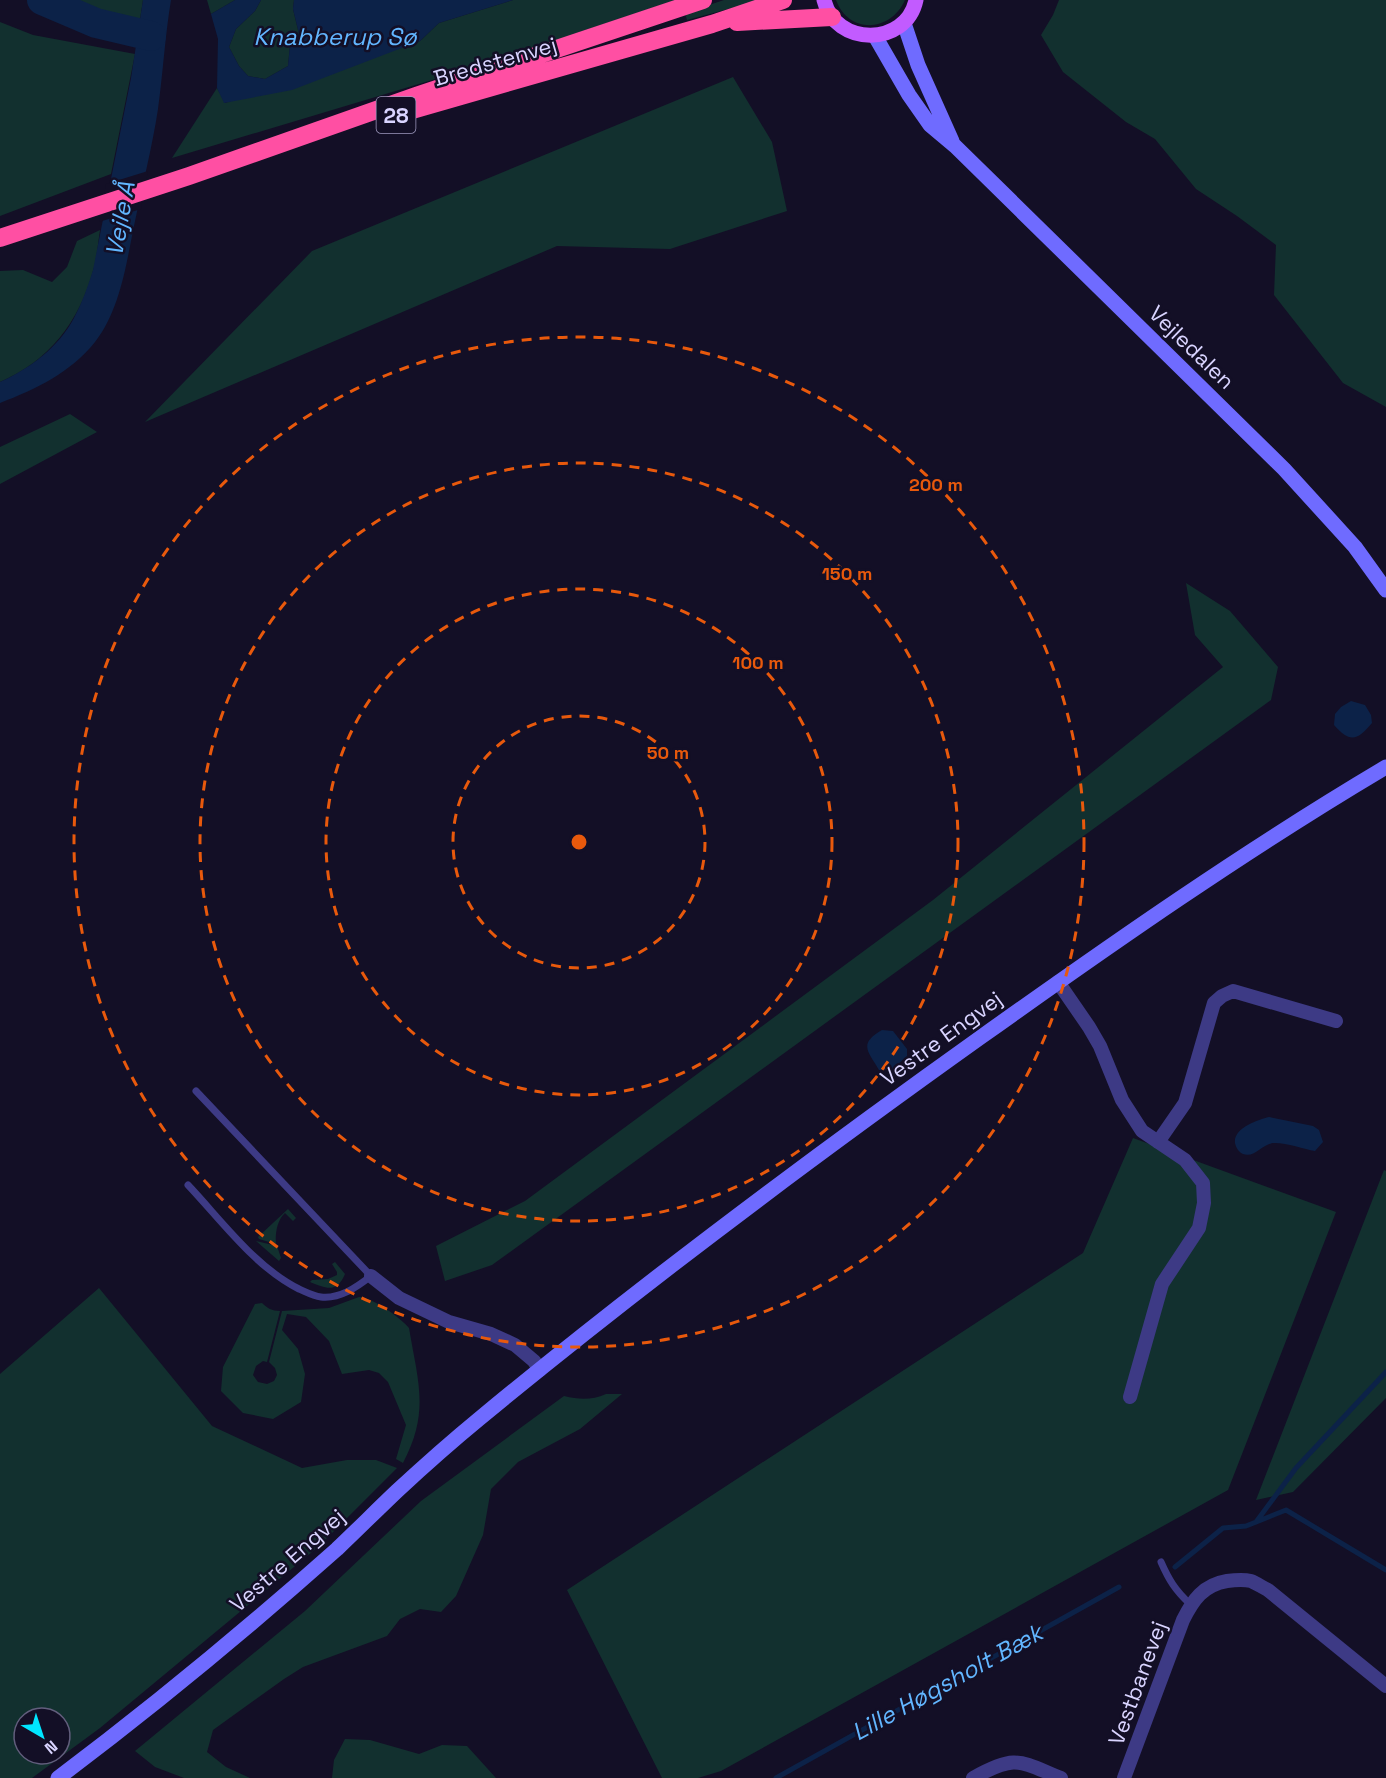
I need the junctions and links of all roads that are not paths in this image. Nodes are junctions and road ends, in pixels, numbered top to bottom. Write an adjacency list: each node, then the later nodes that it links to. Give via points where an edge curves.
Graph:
1 (703, 0): 10 (highway, Bredstenvej / 28)
2 (783, 0): 7 (highway, Bredstenvej / 28)
3 (824, 0): 5 (main road)
4 (916, 0): 6 (main road)
5 (832, 17): 7 (highway, Bredstenvej / 28); 8 (main road, via 855,34)
6 (903, 23): 8 (main road); 9 (street, Vejledalen)
7 (712, 24): 10 (highway, Bredstenvej / 28)
8 (875, 36): 9 (street, Vejledalen, via 930,125)
9 (955, 146): 12 (street, Vejledalen, via 1284,469 1354,547)
10 (189, 176): 11 (highway, Bredstenvej / 28)
11 (0, 238)
12 (1386, 590)
13 (1386, 767): 14 (street, Vestre Engvej, via 1307,815)
14 (1058, 982): 17 (street, via 1100,1046 1122,1100 1142,1131); 20 (street, Vestre Engvej, via 652,1280)
15 (1336, 1021): 17 (street, via 1233,991 1222,996 1214,1003 1185,1103)
16 (196, 1092): 19 (lane)
17 (1158, 1142): 21 (street, via 1185,1160 1203,1184 1204,1203 1199,1228 1162,1284)
18 (188, 1185): 19 (lane, via 259,1262 282,1280 321,1297 356,1288)
19 (371, 1276): 20 (street, via 399,1298 449,1322 515,1345)
20 (540, 1370): 25 (street, Vestre Engvej, via 433,1458 212,1656)
21 (1130, 1397)
22 (1161, 1562): 23 (lane, Vestbanevej, via 1169,1581)
23 (1190, 1604): 24 (street, Vestbanevej, via 1216,1583 1251,1581 1280,1599); 28 (street, Vestbanevej)
24 (1386, 1686)
25 (58, 1778)
26 (973, 1778): 27 (street, via 1009,1761)
27 (1061, 1778)
28 (1124, 1778)

